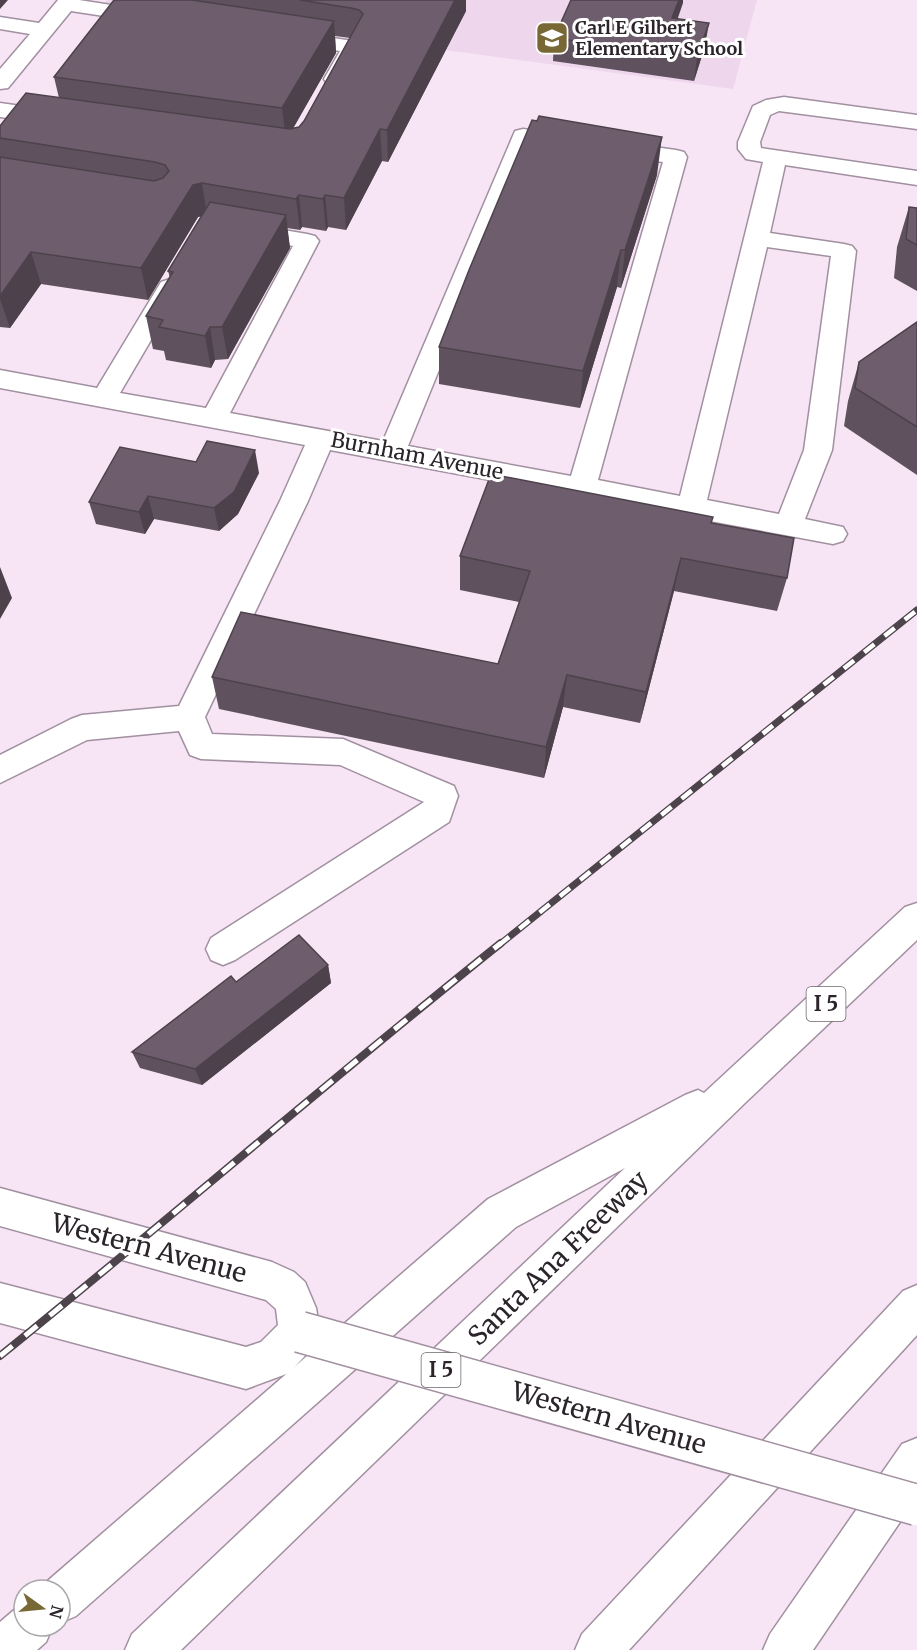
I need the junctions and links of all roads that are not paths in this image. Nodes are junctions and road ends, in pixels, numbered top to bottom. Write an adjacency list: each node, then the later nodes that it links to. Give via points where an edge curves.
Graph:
1 (67, 2): 2 (main road); 4 (main road)
2 (169, 19)
3 (0, 23): 4 (main road)
4 (45, 30): 6 (main road)
5 (273, 35): 7 (main road, via 353,47)
6 (0, 83)
7 (324, 99)
8 (0, 110): 9 (main road)
9 (82, 121)
10 (917, 122): 11 (main road, via 774,105 761,111 749,142 754,154)
11 (775, 157): 12 (main road); 14 (main road)
12 (917, 178)
13 (218, 226): 18 (main road, via 307,241)
14 (757, 238): 22 (main road); 23 (main road, via 844,251 818,450)
15 (183, 265): 17 (main road)
16 (0, 379): 17 (main road, Burnham Avenue)
17 (104, 398): 18 (main road, Burnham Avenue)
18 (214, 418): 19 (main road, Burnham Avenue)
19 (321, 438): 20 (main road, Burnham Avenue); 25 (main road)
20 (392, 452): 21 (main road, Burnham Avenue); 21 (main road, via 523,136 676,157)
21 (582, 487): 22 (main road, Burnham Avenue)
22 (691, 507): 23 (main road, Burnham Avenue)
23 (788, 525): 24 (main road, Burnham Avenue)
24 (833, 534)
25 (189, 717): 26 (main road, via 82,728); 28 (main road, via 201,746 343,752 442,796 437,812)
26 (0, 770)
27 (917, 918): 29 (main road, Santa Ana Freeway / I 5)
28 (223, 949)
29 (734, 1089): 36 (main road, via 502,1213); 39 (main road, Santa Ana Freeway / I 5)
30 (0, 1208): 33 (main road, Western Avenue, via 272,1282 285,1288 294,1299)
31 (0, 1304): 33 (main road, via 246,1368 273,1358)
32 (917, 1305): 40 (main road)
33 (300, 1332): 35 (main road, Western Avenue, bridge)
34 (917, 1459): 41 (main road)
35 (917, 1505)
36 (72, 1589)
37 (16, 1638): 38 (main road)
38 (3, 1650)
39 (148, 1650)
40 (598, 1650)
41 (786, 1650)

